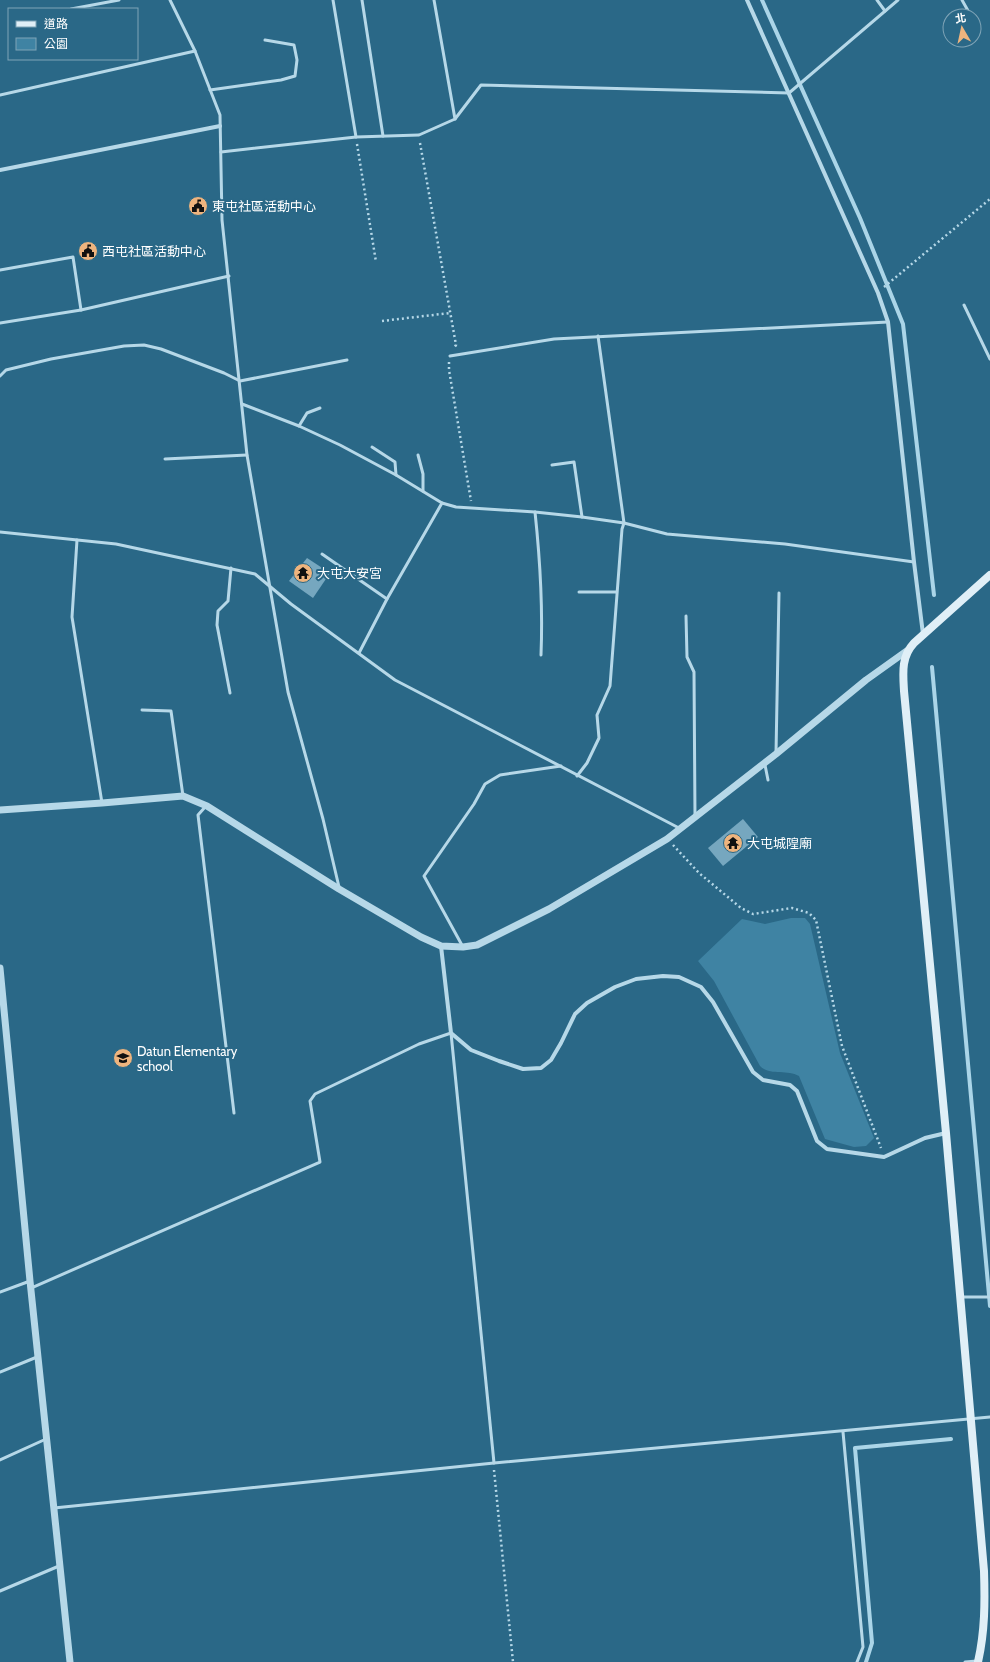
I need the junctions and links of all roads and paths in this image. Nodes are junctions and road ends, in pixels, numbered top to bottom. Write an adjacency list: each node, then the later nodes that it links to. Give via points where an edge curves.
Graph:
1 (119, 0): 9 (lane)
2 (170, 0): 12 (lane)
3 (333, 0): 20 (lane)
4 (362, 0): 19 (lane)
5 (434, 0): 16 (lane)
6 (747, 0): 14 (street)
7 (877, 0): 10 (lane)
8 (896, 1): 10 (lane)
9 (76, 8)
10 (885, 11): 14 (lane)
11 (265, 40): 13 (lane, via 294,44 297,60 295,76)
12 (194, 51): 13 (lane); 15 (lane)
13 (210, 90): 17 (lane, via 220,115)
14 (789, 93): 16 (lane, via 481,85); 27 (street)
15 (0, 94)
16 (455, 119): 18 (lane)
17 (220, 126): 21 (lane); 22 (street)
18 (419, 135): 19 (lane); 30 (path)
19 (383, 136): 20 (lane)
20 (356, 137): 21 (lane); 24 (path)
21 (221, 152): 26 (lane, via 222,220)
22 (0, 170)
23 (990, 199): 27 (path)
24 (376, 262)
25 (0, 270): 29 (lane, via 73,257)
26 (229, 276): 29 (lane); 39 (lane)
27 (878, 293): 32 (street)
28 (964, 304): 36 (lane)
29 (81, 310): 33 (lane)
30 (450, 313): 31 (path); 35 (path, via 456,345)
31 (382, 321)
32 (888, 322): 34 (lane); 58 (street)
33 (0, 324)
34 (598, 336): 35 (lane, via 554,339); 54 (lane)
35 (450, 356): 51 (path, via 449,370)
36 (990, 359)
37 (347, 360): 39 (lane)
38 (0, 376): 39 (lane, via 6,370 51,359 144,345 161,349)
39 (240, 381): 40 (lane)
40 (242, 404): 42 (lane); 44 (lane)
41 (320, 408): 42 (lane, via 307,413)
42 (299, 426): 48 (lane)
43 (372, 447): 48 (lane, via 395,462)
44 (247, 455): 46 (lane); 61 (lane)
45 (418, 455): 49 (lane, via 423,474)
46 (165, 459)
47 (552, 465): 53 (lane, via 574,462)
48 (396, 475): 49 (lane)
49 (423, 491): 50 (lane)
50 (442, 503): 51 (lane); 65 (lane)
51 (472, 508): 52 (lane)
52 (535, 512): 53 (lane); 70 (lane, via 542,616)
53 (582, 517): 54 (lane)
54 (624, 523): 58 (lane, via 667,534 785,544); 63 (lane)
55 (0, 532): 56 (lane)
56 (77, 540): 59 (lane, via 116,544); 79 (lane, via 72,617)
57 (322, 554): 65 (lane)
58 (914, 562): 67 (street)
59 (231, 568): 61 (lane, via 255,574); 71 (lane, via 228,601 218,611 217,625)
60 (988, 578): 67 (main road)
61 (268, 584): 69 (lane, via 290,604); 85 (lane, via 288,692)
62 (579, 592): 63 (lane)
63 (616, 592): 76 (lane, via 610,686 597,715 599,738)
64 (779, 593): 73 (lane)
65 (387, 599): 69 (lane)
66 (686, 616): 82 (lane, via 687,657 694,672)
67 (924, 634): 68 (main road)
68 (908, 650): 73 (street, via 866,680); 91 (main road, via 903,667 904,691)
69 (359, 653): 75 (lane, via 395,680)
70 (541, 655)
71 (230, 693)
72 (142, 710): 78 (lane, via 171,711)
73 (776, 754): 74 (street)
74 (764, 763): 77 (lane); 82 (street)
75 (561, 766): 76 (lane); 87 (lane, via 500,775 485,784 424,876)
76 (577, 776): 83 (lane)
77 (768, 780)
78 (183, 796): 79 (street); 80 (street)
79 (102, 803): 81 (street)
80 (207, 806): 85 (street); 90 (lane, via 198,815)
81 (0, 810)
82 (695, 817): 83 (street)
83 (681, 829): 84 (street)
84 (667, 839): 87 (street, via 549,909 477,945); 92 (path, via 699,873 741,908 753,914 792,908 809,913 816,920 842,1046)
85 (339, 888): 86 (street, via 421,937)
86 (441, 946): 87 (street); 89 (street)
87 (464, 947)
88 (0, 968): 93 (street)
89 (451, 1033): 92 (street, via 471,1050 499,1061 523,1069 541,1068 551,1060 575,1014 587,1003 615,987 636,979 679,977 701,987 713,1002 753,1072 762,1080 790,1085 797,1091 817,1141 827,1150); 93 (lane, via 419,1044 315,1094 310,1101 320,1162); 104 (lane)
90 (234, 1113)
91 (946, 1133): 92 (street, via 925,1138); 96 (main road)
92 (884, 1157)
93 (31, 1284): 94 (lane); 97 (street)
94 (0, 1292)
95 (990, 1296): 96 (lane)
96 (961, 1297): 100 (main road)
97 (38, 1357): 98 (lane); 102 (street)
98 (0, 1372)
99 (990, 1417): 100 (lane)
100 (971, 1420): 101 (lane); 108 (main road, via 985,1601 983,1639)
101 (843, 1432): 104 (lane); 111 (lane, via 863,1647)
102 (48, 1438): 103 (lane); 105 (street)
103 (0, 1460)
104 (494, 1463): 105 (lane); 110 (path)
105 (54, 1508): 106 (street)
106 (60, 1565): 107 (lane); 109 (street)
107 (0, 1591)
108 (978, 1661): 112 (lane)
109 (70, 1662)
110 (513, 1662)
111 (857, 1662)
112 (965, 1662)

